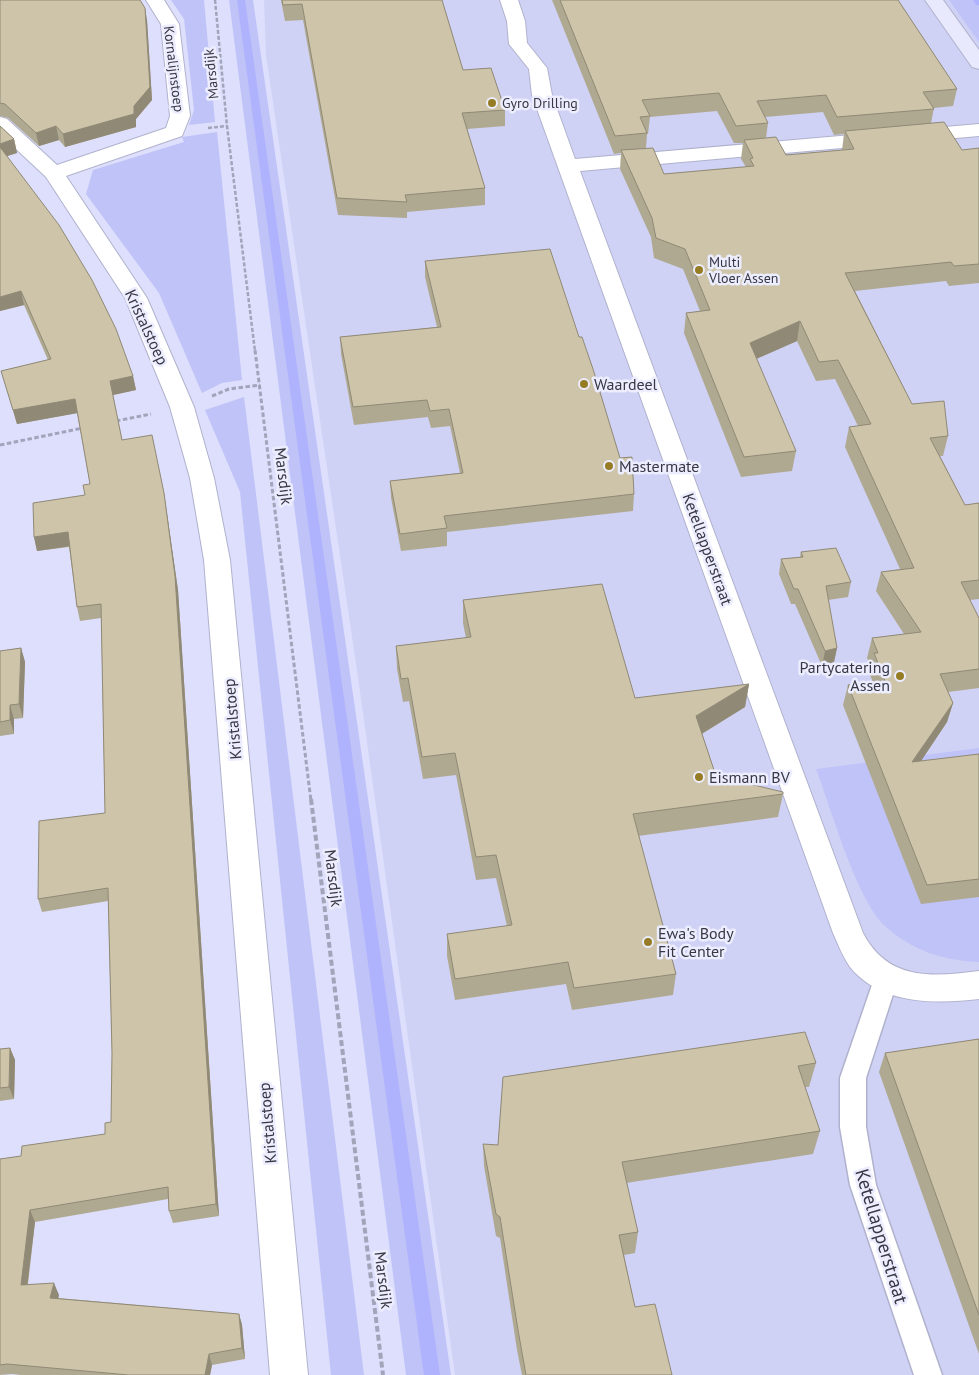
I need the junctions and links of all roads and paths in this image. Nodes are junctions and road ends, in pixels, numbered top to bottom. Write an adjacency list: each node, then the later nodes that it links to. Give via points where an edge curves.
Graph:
1 (156, 0): 9 (street, Kornalijnstoep, via 170,24 180,116 175,132)
2 (215, 0): 10 (path, Marsdijk, via 227,126)
3 (509, 0): 8 (street, Ketellapperstraat, via 516,20 518,44 538,68 542,95)
4 (934, 0): 5 (street)
5 (979, 63)
6 (0, 123): 9 (street, Kristalstoep)
7 (979, 130): 8 (street)
8 (568, 166): 15 (street, Ketellapperstraat, via 848,933 862,958)
9 (54, 173): 11 (street, Kristalstoep, via 136,298)
10 (260, 385): 11 (path, via 229,389); 18 (path, Marsdijk)
11 (182, 406): 12 (path); 17 (street, Kristalstoep, via 202,478 217,560)
12 (108, 423)
13 (88, 427): 14 (path)
14 (0, 445)
15 (886, 979): 16 (street, Ketellapperstraat, via 917,988 956,989); 19 (lane, Ketellapperstraat, via 854,1078 853,1126 863,1185)
16 (979, 985)
17 (289, 1375)
18 (383, 1375)
19 (928, 1375)

